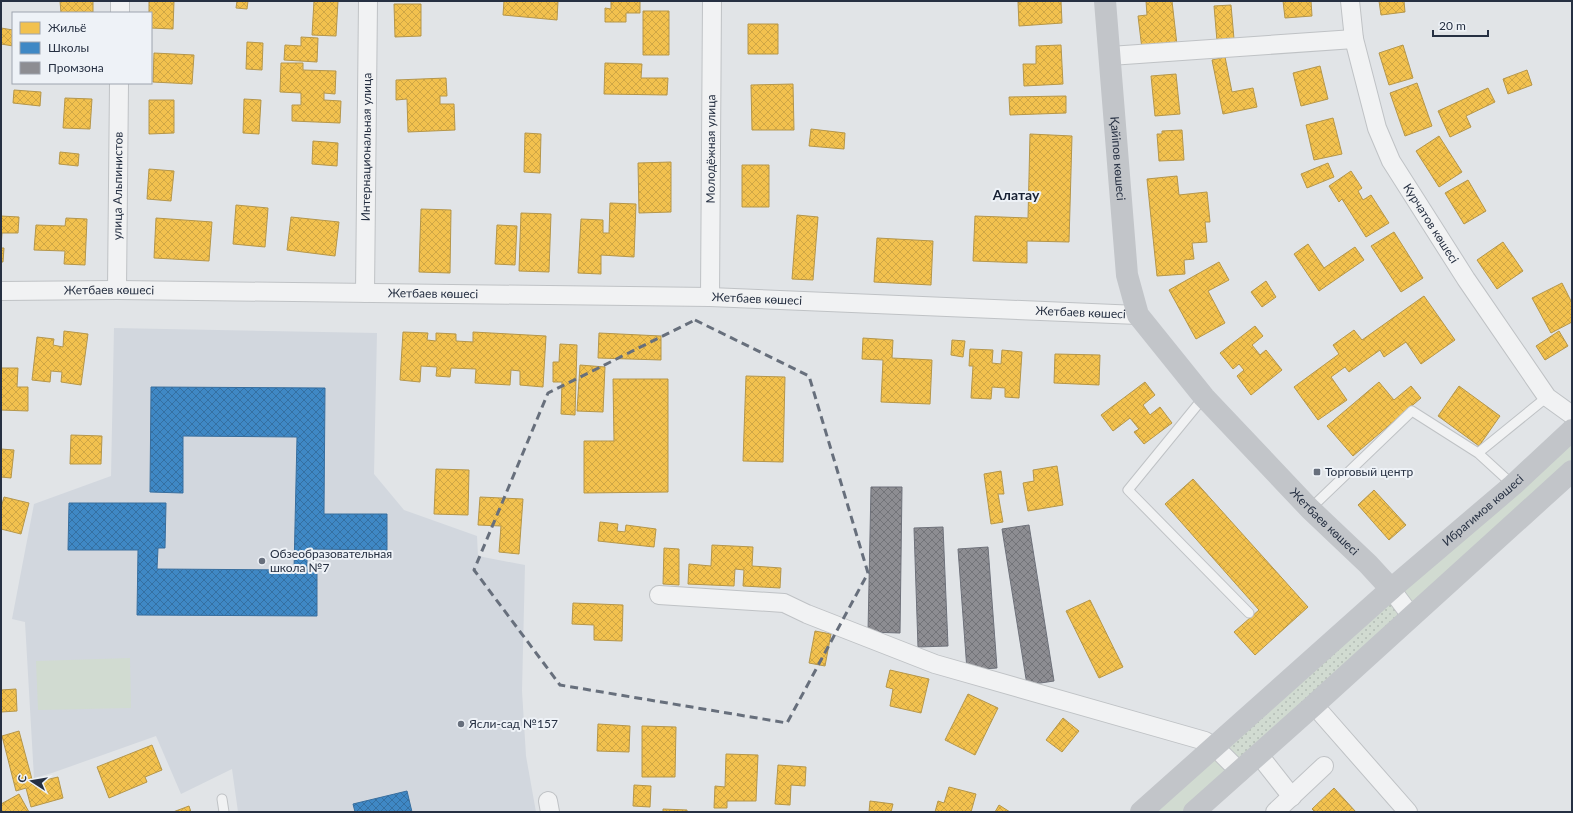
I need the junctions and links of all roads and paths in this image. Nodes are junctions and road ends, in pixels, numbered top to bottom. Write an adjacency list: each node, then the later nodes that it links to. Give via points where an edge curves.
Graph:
1 (120, 1): 6 (street)
2 (368, 1): 12 (street, Интернациональная улица)
3 (712, 1): 13 (street, Молодёжная улица)
4 (1105, 1): 8 (street, Қайіпов көшесі)
5 (1350, 1): 7 (street, Курчатов көшесі)
6 (120, 12)
7 (1354, 39): 8 (street); 16 (street, Курчатов көшесі, via 1377,128 1390,161 1466,279)
8 (1110, 56): 14 (street, Қайіпов көшесі, via 1127,275)
9 (119, 84): 10 (street, улица Альпинистов)
10 (117, 290): 11 (street, Жетбаев көшесі); 12 (street, Жетбаев көшесі)
11 (1, 291)
12 (365, 293): 13 (street, Жетбаев көшесі)
13 (710, 297): 14 (street, Жетбаев көшесі)
14 (1138, 315): 15 (street, Жетбаев көшесі)
15 (1204, 397): 22 (street, Жетбаев көшесі); 25 (lane, via 1128,490)
16 (1547, 397): 17 (street, Курчатов көшесі); 19 (lane)
17 (1572, 415)
18 (1572, 430): 21 (street, Ибрагимов көшесі)
19 (1478, 453): 21 (lane); 22 (lane, via 1412,411)
20 (1572, 471): 26 (street)
21 (1513, 485): 23 (street, Ибрагимов көшесі)
22 (1310, 509): 23 (street, Жетбаев көшесі, via 1368,564)
23 (1391, 590): 26 (street); 28 (street, Ибрагимов көшесі)
24 (659, 596): 28 (street, via 784,603 935,664 1204,741)
25 (1249, 613)
26 (1412, 617): 27 (street)
27 (1314, 705): 29 (street); 38 (street)
28 (1214, 747): 31 (street); 35 (street, Ибрагимов көшесі)
29 (1259, 755): 31 (street); 32 (street)
30 (1324, 766): 32 (street)
31 (1240, 772): 36 (street)
32 (1292, 796): 37 (street)
33 (222, 799): 34 (lane)
34 (224, 812)
35 (1141, 812)
36 (1194, 812)
37 (1275, 812)
38 (1408, 812)

